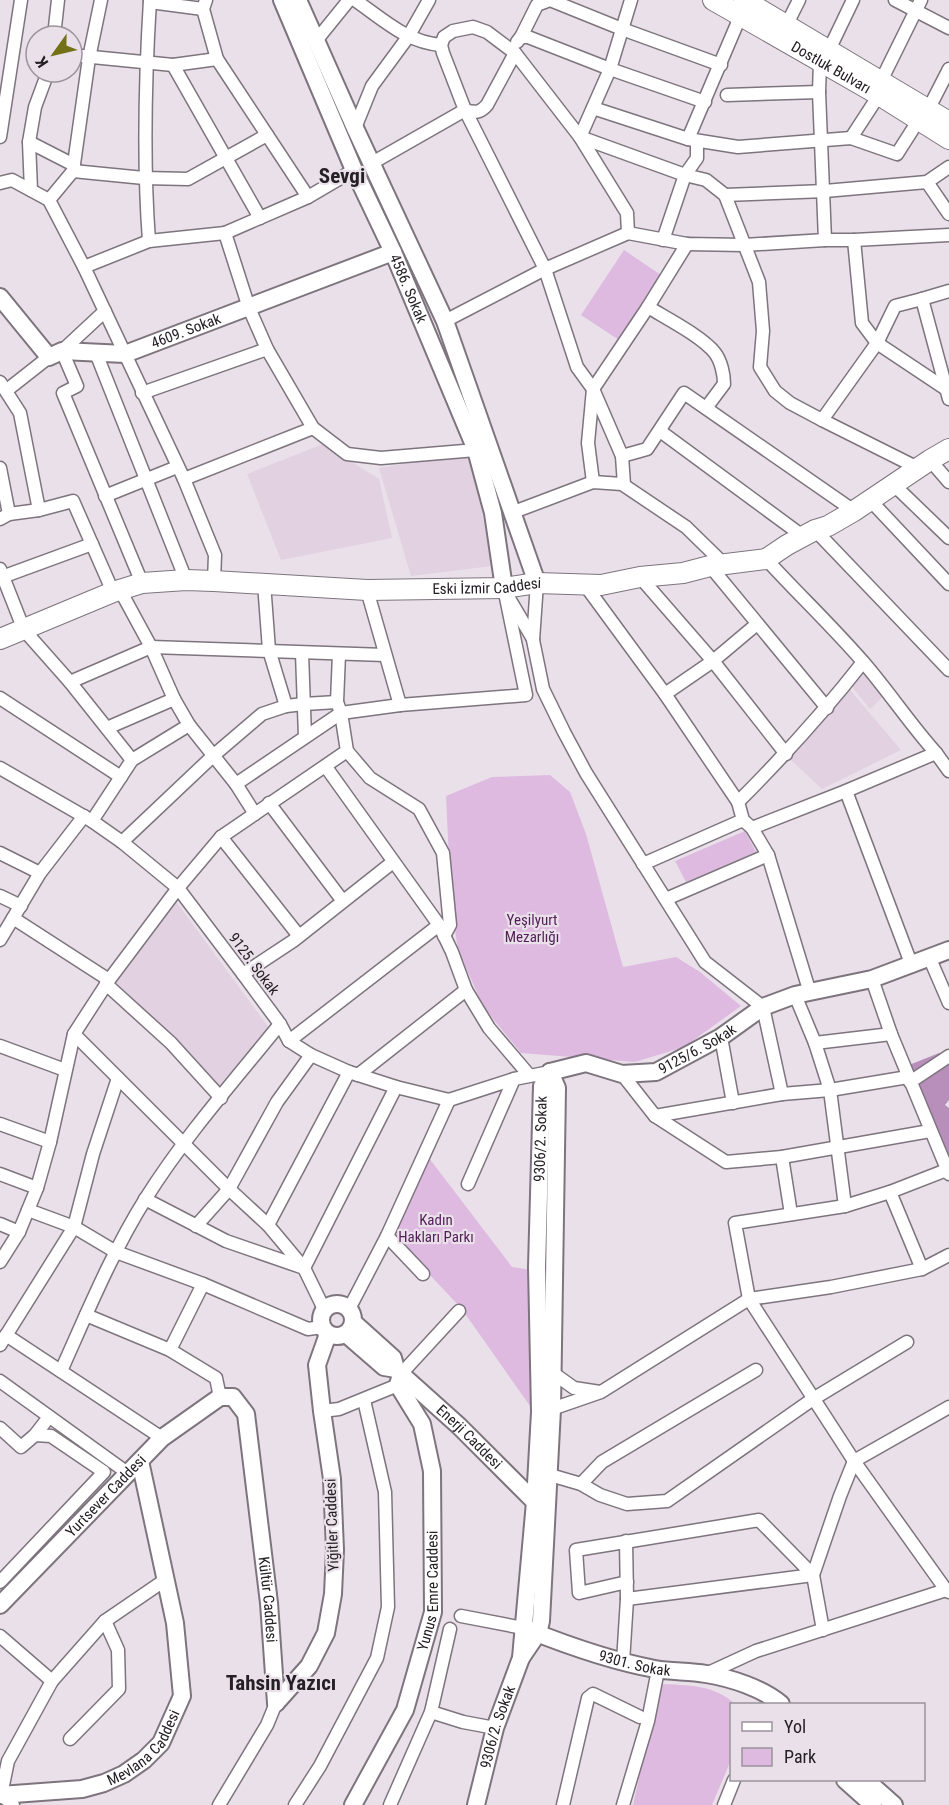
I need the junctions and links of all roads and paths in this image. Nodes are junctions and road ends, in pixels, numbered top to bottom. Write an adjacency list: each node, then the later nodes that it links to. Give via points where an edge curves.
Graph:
1 (21, 0): 48 (street)
2 (58, 0): 18 (street)
3 (101, 0): 29 (street)
4 (282, 0): 58 (main road, 4586. Sokak)
5 (298, 0): 24 (main road, 4586. Sokak)
6 (350, 0): 24 (street)
7 (355, 0): 22 (street)
8 (429, 0): 22 (street)
9 (632, 0): 21 (street)
10 (713, 0): 17 (main road, Dostluk Bulvarı)
11 (799, 0): 19 (street)
12 (854, 0): 27 (street)
13 (895, 0): 16 (street)
14 (150, 1): 15 (street); 31 (street)
15 (204, 4): 30 (street)
16 (919, 5): 20 (street); 37 (street)
17 (742, 8): 19 (main road, Dostluk Bulvarı); 27 (main road, Dostluk Bulvarı); 33 (street)
18 (55, 24)
19 (787, 24): 27 (main road, Dostluk Bulvarı)
20 (949, 28)
21 (622, 29): 23 (street, via 550,0 537,5); 33 (street); 34 (street)
22 (408, 37): 25 (street); 45 (street, via 372,86)
23 (521, 37): 26 (street); 34 (street)
24 (315, 42): 45 (main road, 4586. Sokak)
25 (441, 45): 26 (street, via 453,31 473,27 488,32); 42 (street)
26 (513, 51): 42 (street, via 487,105 475,113); 47 (street)
27 (825, 56): 37 (main road, Dostluk Bulvarı); 38 (street)
28 (84, 57): 29 (street)
29 (89, 58): 31 (street); 57 (street)
30 (217, 59): 32 (street); 46 (street)
31 (145, 64): 32 (street); 60 (street)
32 (173, 65): 54 (street)
33 (721, 65): 40 (street)
34 (610, 69): 40 (street); 41 (street)
35 (949, 69): 43 (street)
36 (44, 84): 53 (street)
37 (880, 88): 43 (main road, Dostluk Bulvarı); 49 (street)
38 (819, 92): 39 (street); 52 (street)
39 (727, 95)
40 (705, 102): 50 (street)
41 (593, 108): 47 (street); 50 (street)
42 (465, 110): 55 (street); 81 (street)
43 (923, 115): 44 (main road, Dostluk Bulvarı); 49 (street, via 897,154); 51 (main road, Dostluk Bulvarı)
44 (949, 122)
45 (355, 128): 55 (main road, 4586. Sokak)
46 (267, 135): 54 (street); 66 (street)
47 (580, 137): 59 (street); 71 (street, via 627,213)
48 (0, 138)
49 (851, 138): 52 (street)
50 (693, 140): 52 (street, via 738,147); 59 (street, via 697,158)
51 (949, 140)
52 (821, 141): 64 (street)
53 (29, 142): 57 (street); 63 (street)
54 (225, 159): 60 (street, via 188,179); 69 (street)
55 (372, 163): 88 (main road, 4586. Sokak)
56 (949, 167): 61 (street)
57 (73, 168): 60 (street); 67 (street)
58 (354, 170): 66 (street); 79 (main road, 4586. Sokak)
59 (685, 175): 65 (street, via 706,180); 73 (street)
60 (144, 178): 76 (street)
61 (927, 182): 64 (street); 68 (street)
62 (0, 183): 63 (street, via 12,180)
63 (31, 190): 67 (street)
64 (825, 191): 65 (street); 74 (street)
65 (725, 195): 78 (street)
66 (308, 197): 69 (street)
67 (49, 200): 80 (street)
68 (949, 214)
69 (260, 218): 70 (street)
70 (225, 233): 76 (street); 86 (street)
71 (628, 233): 73 (street); 81 (street)
72 (949, 235): 75 (street)
73 (663, 240): 77 (street)
74 (825, 240): 75 (street); 78 (street)
75 (854, 240): 89 (street, via 861,323)
76 (149, 241): 80 (street)
77 (687, 244): 78 (street); 85 (street)
78 (744, 245): 99 (street, via 759,282 763,331 760,367 775,391)
79 (393, 252): 86 (main road, 4609. Sokak); 103 (main road, 4586. Sokak)
80 (84, 267): 87 (street)
81 (545, 269): 88 (street); 95 (street, via 577,367)
82 (949, 291): 84 (street)
83 (0, 297): 92 (main road)
84 (922, 299): 89 (street, via 895,306); 97 (street)
85 (648, 307): 95 (street); 98 (street, via 715,352 724,384)
86 (249, 308): 90 (street); 93 (main road, 4609. Sokak)
87 (105, 311): 92 (street); 93 (street)
88 (445, 321): 117 (main road, 4586. Sokak)
89 (877, 343): 97 (street); 99 (street)
90 (267, 349): 96 (street); 100 (street)
91 (96, 353): 92 (main road, 4609. Sokak); 93 (main road, 4609. Sokak); 108 (street)
92 (55, 354): 94 (street); 114 (street, via 77,386 63,393)
93 (125, 354): 96 (street)
94 (3, 386): 116 (street, via 20,413)
95 (593, 388): 104 (street); 110 (street, via 588,443)
96 (142, 393): 106 (street)
97 (947, 394)
98 (706, 408): 101 (street, via 684,393); 115 (street)
99 (822, 420): 105 (street)
100 (313, 428): 103 (street, via 347,454 381,458); 109 (street)
101 (660, 431): 104 (street, via 647,449); 119 (street)
102 (949, 449): 105 (main road, Eski İzmir Caddesi)
103 (476, 450): 133 (main road, 4586. Sokak, via 493,513)
104 (622, 456): 112 (street)
105 (924, 464): 111 (street); 113 (main road, Eski İzmir Caddesi)
106 (177, 467): 108 (street); 109 (street)
107 (0, 468): 118 (street)
108 (147, 479): 114 (street); 126 (street)
109 (184, 479): 127 (street, via 215,555)
110 (593, 482): 112 (street); 117 (street)
111 (949, 482)
112 (624, 485): 123 (street, via 686,526)
113 (894, 485): 115 (main road, Eski İzmir Caddesi); 120 (street)
114 (105, 496): 128 (street)
115 (862, 506): 119 (main road, Eski İzmir Caddesi); 131 (street)
116 (39, 510): 118 (street); 121 (street, via 73,501)
117 (511, 513): 130 (main road, 4586. Sokak)
118 (5, 517)
119 (810, 533): 122 (main road, Eski İzmir Caddesi); 147 (street)
120 (949, 538)
121 (92, 544): 124 (street); 135 (street)
122 (766, 559): 123 (main road, Eski İzmir Caddesi); 146 (street)
123 (718, 565): 125 (main road, Eski İzmir Caddesi); 136 (street)
124 (1, 573): 137 (street)
125 (640, 577): 132 (main road, Eski İzmir Caddesi); 145 (street)
126 (186, 580): 127 (main road, Eski İzmir Caddesi); 128 (main road, Eski İzmir Caddesi)
127 (214, 580): 129 (main road, Eski İzmir Caddesi)
128 (142, 583): 135 (main road, Eski İzmir Caddesi)
129 (264, 583): 134 (main road, Eski İzmir Caddesi); 141 (street)
130 (537, 583): 132 (main road, Eski İzmir Caddesi); 133 (main road, Eski İzmir Caddesi); 139 (street)
131 (949, 584)
132 (585, 585): 149 (street)
133 (504, 588): 134 (main road, Eski İzmir Caddesi); 139 (street); 153 (street, via 526,695)
134 (367, 590): 144 (street)
135 (116, 591): 137 (main road, Eski İzmir Caddesi); 140 (street)
136 (757, 624): 145 (street); 156 (street)
137 (24, 630): 138 (main road, Eski İzmir Caddesi); 148 (street)
138 (0, 639)
139 (533, 640): 181 (street, via 543,689 564,732)
140 (151, 647): 141 (street); 148 (street); 151 (street)
141 (269, 651): 142 (street); 154 (street)
142 (302, 652): 143 (street); 152 (street)
143 (339, 654): 144 (street); 155 (street)
144 (385, 655): 153 (street)
145 (712, 661): 149 (street); 162 (street)
146 (862, 662): 156 (street); 161 (street)
147 (949, 670)
148 (70, 682): 158 (street)
149 (665, 694): 171 (street)
150 (0, 698): 168 (street)
151 (174, 699): 157 (street); 158 (street)
152 (304, 704): 154 (street); 155 (street); 159 (street)
153 (400, 705): 155 (street)
154 (286, 706): 163 (street, via 262,714)
155 (339, 707): 159 (street); 160 (street)
156 (828, 708): 162 (street)
157 (189, 725): 163 (street); 164 (street)
158 (107, 728): 164 (street)
159 (305, 737): 169 (street)
160 (348, 751): 165 (street); 189 (street, via 370,778 419,809 443,853 450,925)
161 (936, 753): 167 (street); 170 (street)
162 (786, 754): 171 (street)
163 (214, 755): 169 (street); 177 (street)
164 (132, 760): 168 (street)
165 (326, 767): 172 (street); 180 (street)
166 (0, 768): 174 (street, 9125. Sokak)
167 (949, 771)
168 (121, 777): 174 (street)
169 (236, 784): 173 (street)
170 (846, 791): 175 (street); 194 (street)
171 (738, 802): 175 (street)
172 (269, 803): 173 (street); 186 (street)
173 (255, 814): 176 (street)
174 (88, 818): 177 (street, 9125. Sokak); 182 (street)
175 (747, 824): 179 (street); 181 (street)
176 (221, 837): 183 (street); 190 (street)
177 (122, 842): 183 (street, 9125. Sokak)
178 (0, 854): 182 (street)
179 (768, 855): 185 (street); 199 (street)
180 (393, 861): 186 (street); 189 (street)
181 (644, 864): 185 (street)
182 (40, 873): 187 (street)
183 (178, 888): 195 (street, 9125. Sokak); 197 (street)
184 (0, 896): 187 (street)
185 (666, 899): 201 (street, via 705,962)
186 (342, 900): 190 (street)
187 (21, 906): 188 (street)
188 (13, 918): 191 (street); 197 (street)
189 (441, 931): 198 (street); 206 (street)
190 (299, 936): 195 (street)
191 (0, 940)
192 (949, 950): 193 (main road, 9125/6. Sokak)
193 (930, 959): 194 (main road, 9125/6. Sokak); 200 (street)
194 (912, 966): 196 (main road, 9125/6. Sokak)
195 (243, 974): 202 (street, 9125. Sokak)
196 (872, 979): 199 (main road, 9125/6. Sokak); 204 (street)
197 (108, 982): 203 (street); 222 (street)
198 (466, 990): 213 (street); 215 (street, via 489,1028)
199 (803, 994): 201 (main road, 9125/6. Sokak); 207 (street)
200 (949, 1004)
201 (763, 1007): 205 (main road, 9125/6. Sokak); 221 (street)
202 (280, 1024): 206 (street, 9125. Sokak); 222 (street)
203 (74, 1034): 211 (street); 216 (street)
204 (891, 1034): 207 (street); 218 (street)
205 (721, 1037): 214 (main road, 9125/6. Sokak, via 656,1072); 224 (street)
206 (289, 1041): 209 (street, 9125. Sokak)
207 (815, 1043): 220 (street)
208 (0, 1046): 211 (street)
209 (311, 1055): 213 (street, 9125. Sokak); 236 (street, via 277,1102)
210 (949, 1056): 218 (street)
211 (65, 1070): 228 (street)
212 (550, 1071): 214 (main road, 9125/6. Sokak, via 586,1063); 215 (street, 9125/6. Sokak); 266 (main road, 9306/2. Sokak, via 556,1088); 275 (main road, 9306/2. Sokak, via 542,1086 537,1267)
213 (354, 1073): 219 (street, 9125. Sokak); 243 (street)
214 (622, 1074): 225 (street)
215 (529, 1075): 217 (street, 9125/6. Sokak)
216 (118, 1078): 229 (street); 245 (street)
217 (514, 1079): 223 (street); 234 (street)
218 (909, 1080): 220 (street); 227 (street)
219 (396, 1087): 223 (street, 9125. Sokak); 251 (street)
220 (830, 1090): 221 (street); 230 (street)
221 (782, 1094): 224 (street)
222 (221, 1098): 229 (street)
223 (449, 1100): 247 (street)
224 (733, 1104): 225 (street)
225 (655, 1116): 231 (street, via 726,1162)
226 (0, 1124): 228 (street)
227 (930, 1131): 230 (street); 232 (street)
228 (50, 1142): 235 (street)
229 (185, 1143): 236 (street); 238 (street)
230 (839, 1147): 231 (street); 239 (street)
231 (782, 1157): 241 (street)
232 (948, 1170): 237 (street)
233 (0, 1174): 235 (street)
234 (468, 1185)
235 (37, 1188): 240 (street)
236 (229, 1189): 243 (street); 244 (street)
237 (890, 1192): 239 (street); 252 (street)
238 (146, 1199): 244 (street); 248 (street)
239 (845, 1206): 241 (street)
240 (28, 1210): 245 (street); 246 (street)
241 (791, 1214): 255 (street, via 735,1223)
242 (0, 1224): 246 (street)
243 (268, 1225): 251 (street)
244 (196, 1226): 251 (street)
245 (74, 1227): 248 (street); 261 (street)
246 (19, 1232): 250 (street)
247 (387, 1236): 253 (street); 259 (street)
248 (116, 1252): 254 (street); 258 (street)
249 (949, 1255): 252 (street)
250 (0, 1263)
251 (304, 1268): 256 (street)
252 (922, 1269): 255 (street)
253 (423, 1274)
254 (203, 1284): 260 (street, via 308,1329); 263 (street)
255 (749, 1299): 269 (street); 271 (street)
256 (324, 1309): 259 (main road, via 336,1303); 260 (main road, via 320,1318)
257 (459, 1311): 267 (street)
258 (86, 1315): 263 (street); 265 (street)
259 (349, 1321): 260 (main road, via 337,1336); 267 (main road, via 384,1367)
260 (325, 1330): 274 (main road, Yiğitler Caddesi, via 317,1365)
261 (3, 1340): 265 (street)
262 (907, 1342): 271 (street)
263 (170, 1350): 270 (street, via 216,1378)
264 (756, 1370): 283 (street, via 602,1462)
265 (61, 1371): 279 (street)
266 (553, 1373): 269 (street, via 574,1388); 275 (main road, 9306/2. Sokak)
267 (398, 1376): 272 (street); 284 (main road, Enerji Caddesi, via 459,1426); 317 (main road, Yunus Emre Caddesi, via 422,1424 432,1471 433,1612 405,1710)
268 (0, 1381): 276 (street)
269 (601, 1392): 275 (street)
270 (219, 1397): 279 (main road, Yurtsever Caddesi); 304 (main road, Kültür Caddesi, via 233,1397 246,1414 269,1603)
271 (813, 1399): 280 (street); 283 (street, via 667,1501 627,1504)
272 (364, 1400): 274 (street); 316 (street, via 385,1492 388,1607 377,1658)
273 (949, 1407): 280 (street)
274 (322, 1411): 304 (main road, Yiğitler Caddesi, via 332,1479 336,1550 333,1594 326,1633 309,1666)
275 (546, 1411): 282 (main road, 9306/2. Sokak); 284 (main road, 9306/2. Sokak)
276 (49, 1417): 278 (street); 281 (street)
277 (0, 1428): 278 (street, via 21,1447)
278 (35, 1435): 288 (street, via 51,1436 104,1472)
279 (162, 1438): 281 (main road, Yurtsever Caddesi)
280 (854, 1461): 286 (street); 290 (street)
281 (134, 1467): 287 (main road, Mevlana Caddesi); 292 (main road, Yurtsever Caddesi)
282 (550, 1475): 283 (street); 297 (main road, 9306/2. Sokak, via 541,1621)
283 (581, 1484)
284 (535, 1502): 297 (main road, 9306/2. Sokak)
285 (626, 1541): 286 (street, via 759,1520); 289 (street); 289 (street, via 576,1550 579,1593)
286 (813, 1575): 291 (street); 296 (street)
287 (165, 1580): 294 (street); 313 (main road, Mevlana Caddesi, via 175,1623 182,1696 161,1743 144,1760 104,1783)
288 (0, 1582)
289 (627, 1582): 291 (street)
290 (947, 1591): 296 (street)
291 (627, 1599): 299 (street)
292 (0, 1605)
293 (461, 1616): 297 (street)
294 (105, 1621): 302 (street); 308 (street, via 118,1650 119,1689)
295 (450, 1629): 305 (street)
296 (823, 1630): 301 (street, via 756,1651)
297 (531, 1631): 299 (main road, 9301. Sokak); 307 (main road, 9306/2. Sokak)
298 (0, 1636): 302 (street)
299 (622, 1662): 300 (main road, 9301. Sokak)
300 (658, 1670): 301 (main road, 9301. Sokak); 320 (street)
301 (706, 1674): 303 (main road, 9301. Sokak, via 733,1682)
302 (52, 1681): 309 (street)
303 (769, 1702)
304 (276, 1703): 315 (street, Kültür Caddesi)
305 (431, 1712): 307 (street); 318 (street)
306 (640, 1717): 319 (street, via 593,1694 588,1698)
307 (495, 1728): 314 (main road, 9306/2. Sokak)
308 (70, 1739)
309 (4, 1758): 313 (street)
310 (733, 1781): 321 (street)
311 (847, 1781): 322 (main road)
312 (868, 1781): 323 (main road)
313 (5, 1798)
314 (477, 1801)
315 (219, 1805)
316 (295, 1805)
317 (354, 1805)
318 (390, 1805)
319 (564, 1805)
320 (624, 1805)
321 (724, 1805)
322 (873, 1805)
323 (894, 1805)

